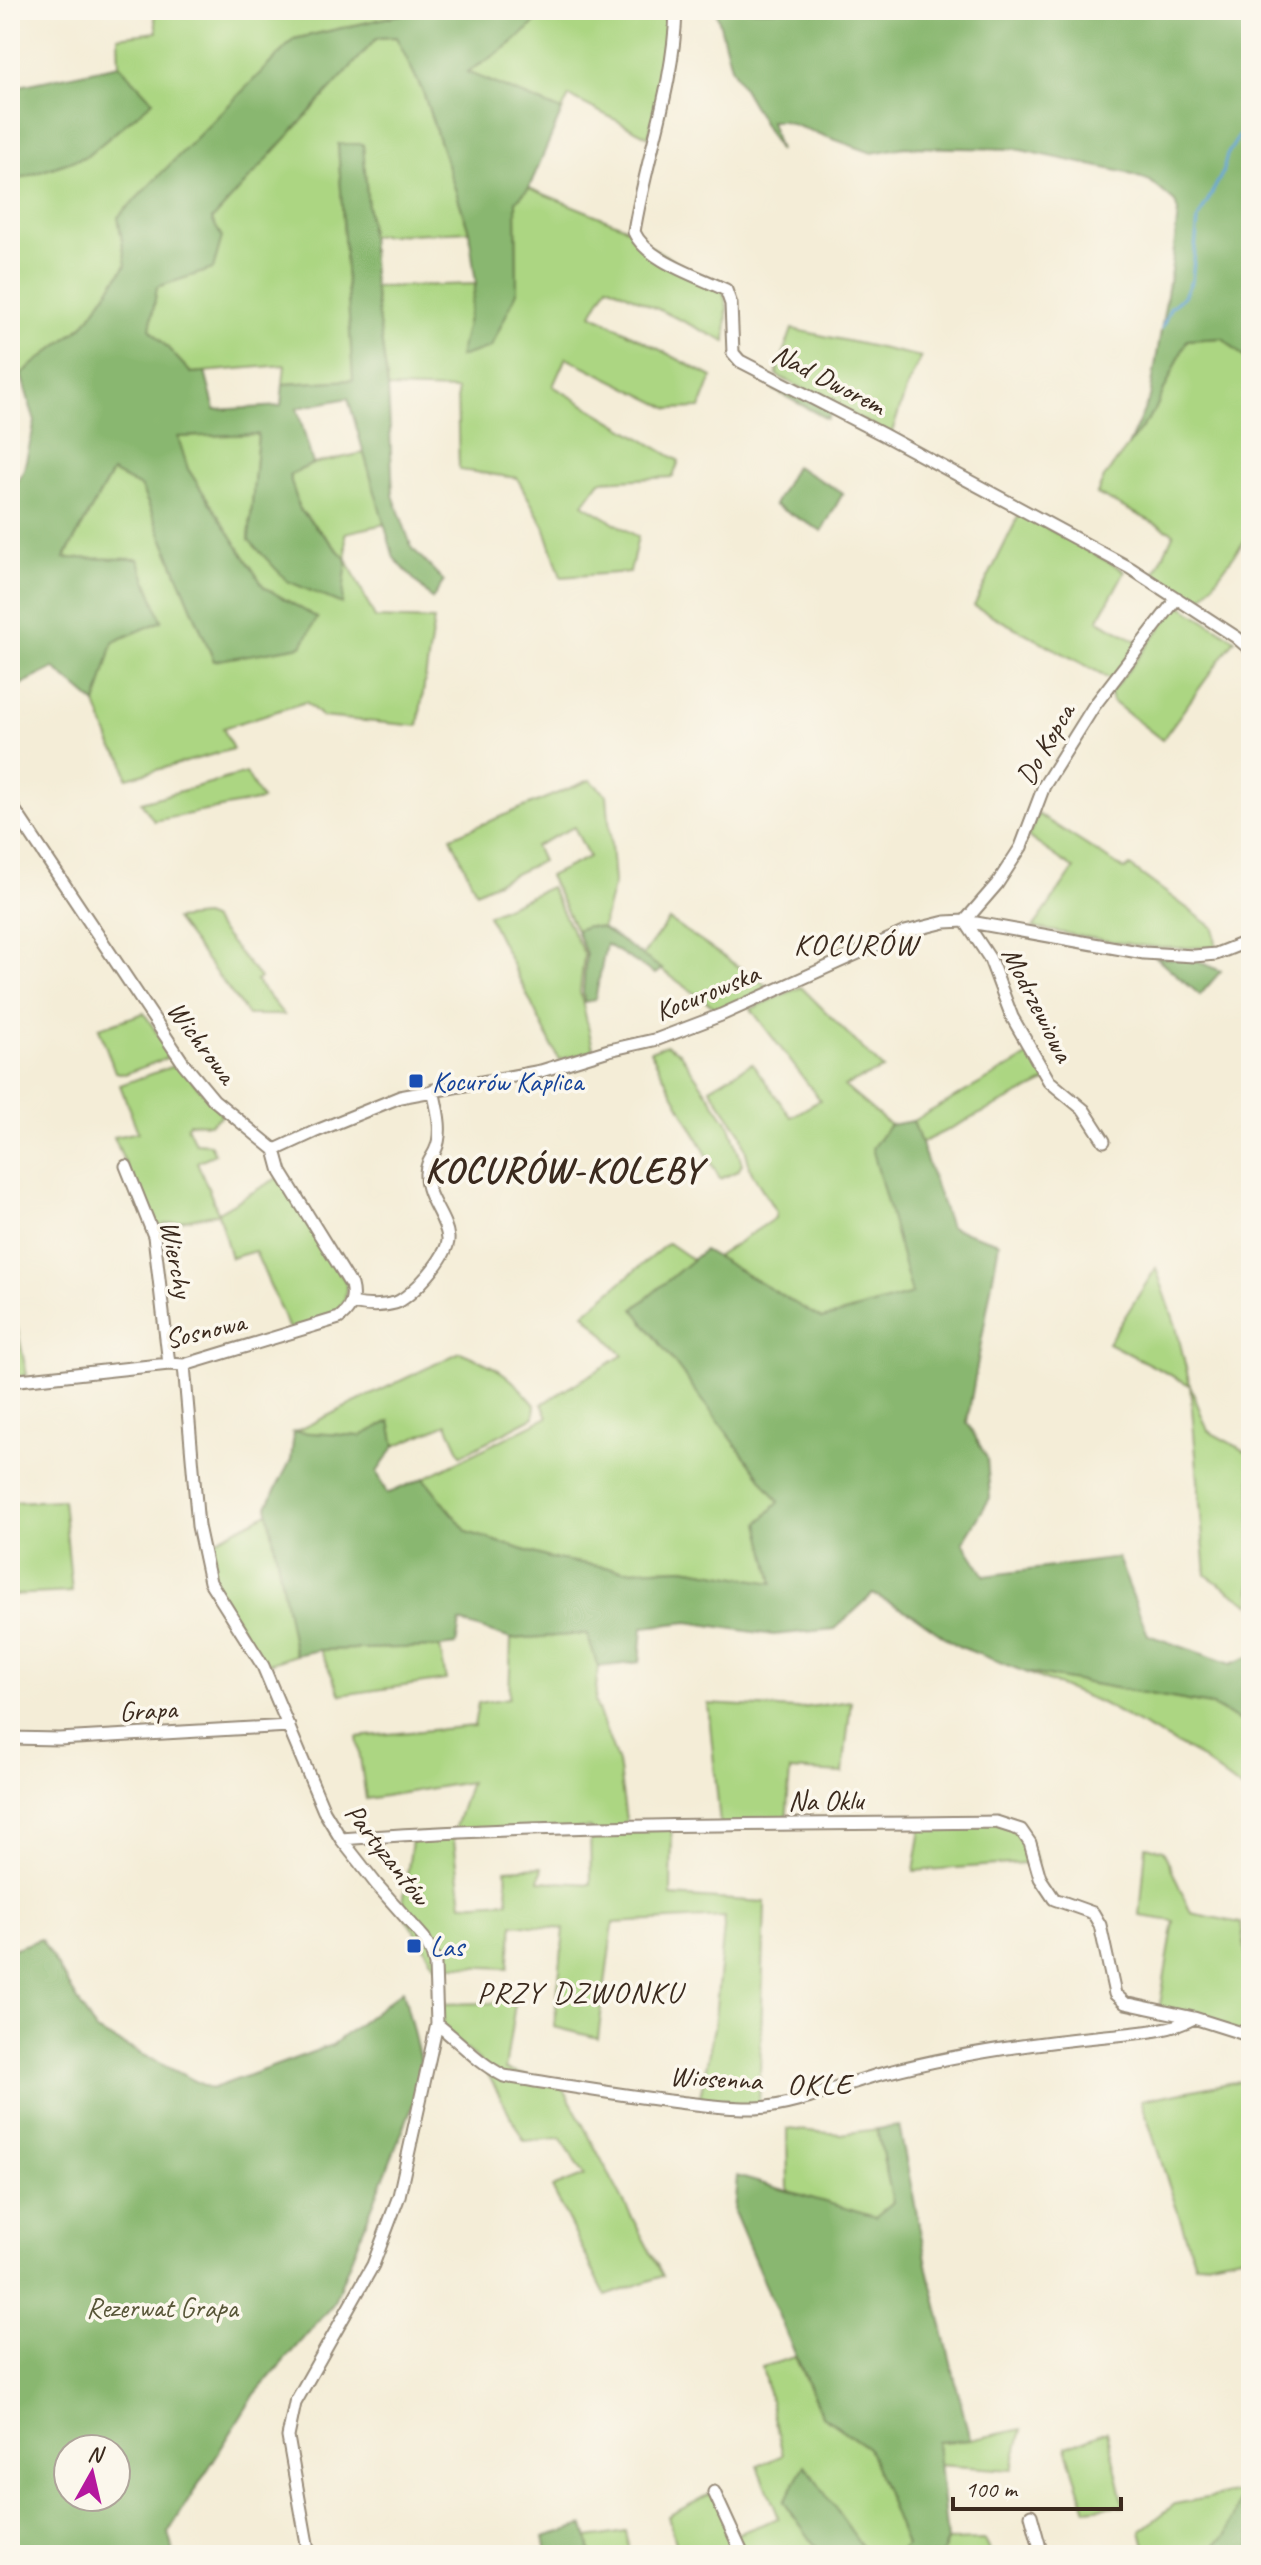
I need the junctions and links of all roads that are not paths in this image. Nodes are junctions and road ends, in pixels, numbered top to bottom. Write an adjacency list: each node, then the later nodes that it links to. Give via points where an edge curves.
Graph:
1 (676, 10): 2 (street, Nad Dworem, via 666,94 634,232 639,243 726,290 731,346 740,361)
2 (1177, 598): 3 (street, Nad Dworem); 5 (street, Do Kopca, via 1094,706 1044,786 1021,847)
3 (1251, 650)
4 (10, 803): 9 (street, Wichrowa, via 184,1064 214,1100)
5 (965, 921): 6 (street, Kocurowska, via 1173,956 1216,954); 7 (street, Kocurowska, via 905,932 658,1039 541,1071); 8 (street, Modrzewiowa, via 990,959 1012,1017 1042,1070 1084,1110)
6 (1251, 940)
7 (433, 1090): 9 (street, Kocurowska, via 400,1097); 11 (street, via 439,1137 426,1179 447,1247 407,1297 379,1305)
8 (1104, 1141)
9 (275, 1150): 11 (street, Wichrowa, via 281,1172 351,1285)
10 (126, 1166): 12 (street, Wierchy, via 154,1236)
11 (351, 1303): 13 (street, Sosnowa, via 345,1314 331,1321)
12 (169, 1364): 13 (street, Sosnowa); 14 (street, Sosnowa)
13 (184, 1365): 15 (street, Partyzantów, via 206,1570 263,1666)
14 (10, 1381)
15 (289, 1726): 16 (street, Grapa); 17 (street, Partyzantów)
16 (10, 1738)
17 (341, 1839): 18 (street, Na Oklu, via 485,1830 996,1822 1021,1830 1054,1899 1093,1913 1115,1994 1125,2003); 19 (street, Partyzantów, via 432,1954)
18 (1194, 2018): 19 (street, Wiosenna, via 1182,2025 940,2061 759,2108 658,2100 504,2076 483,2065); 20 (street)
19 (437, 2024): 23 (street, Partyzantów, via 399,2196 373,2265 295,2403 288,2437)
20 (1251, 2036)
21 (714, 2492): 24 (street)
22 (1031, 2515): 25 (street)
23 (309, 2555)
24 (743, 2555)
25 (1042, 2555)

